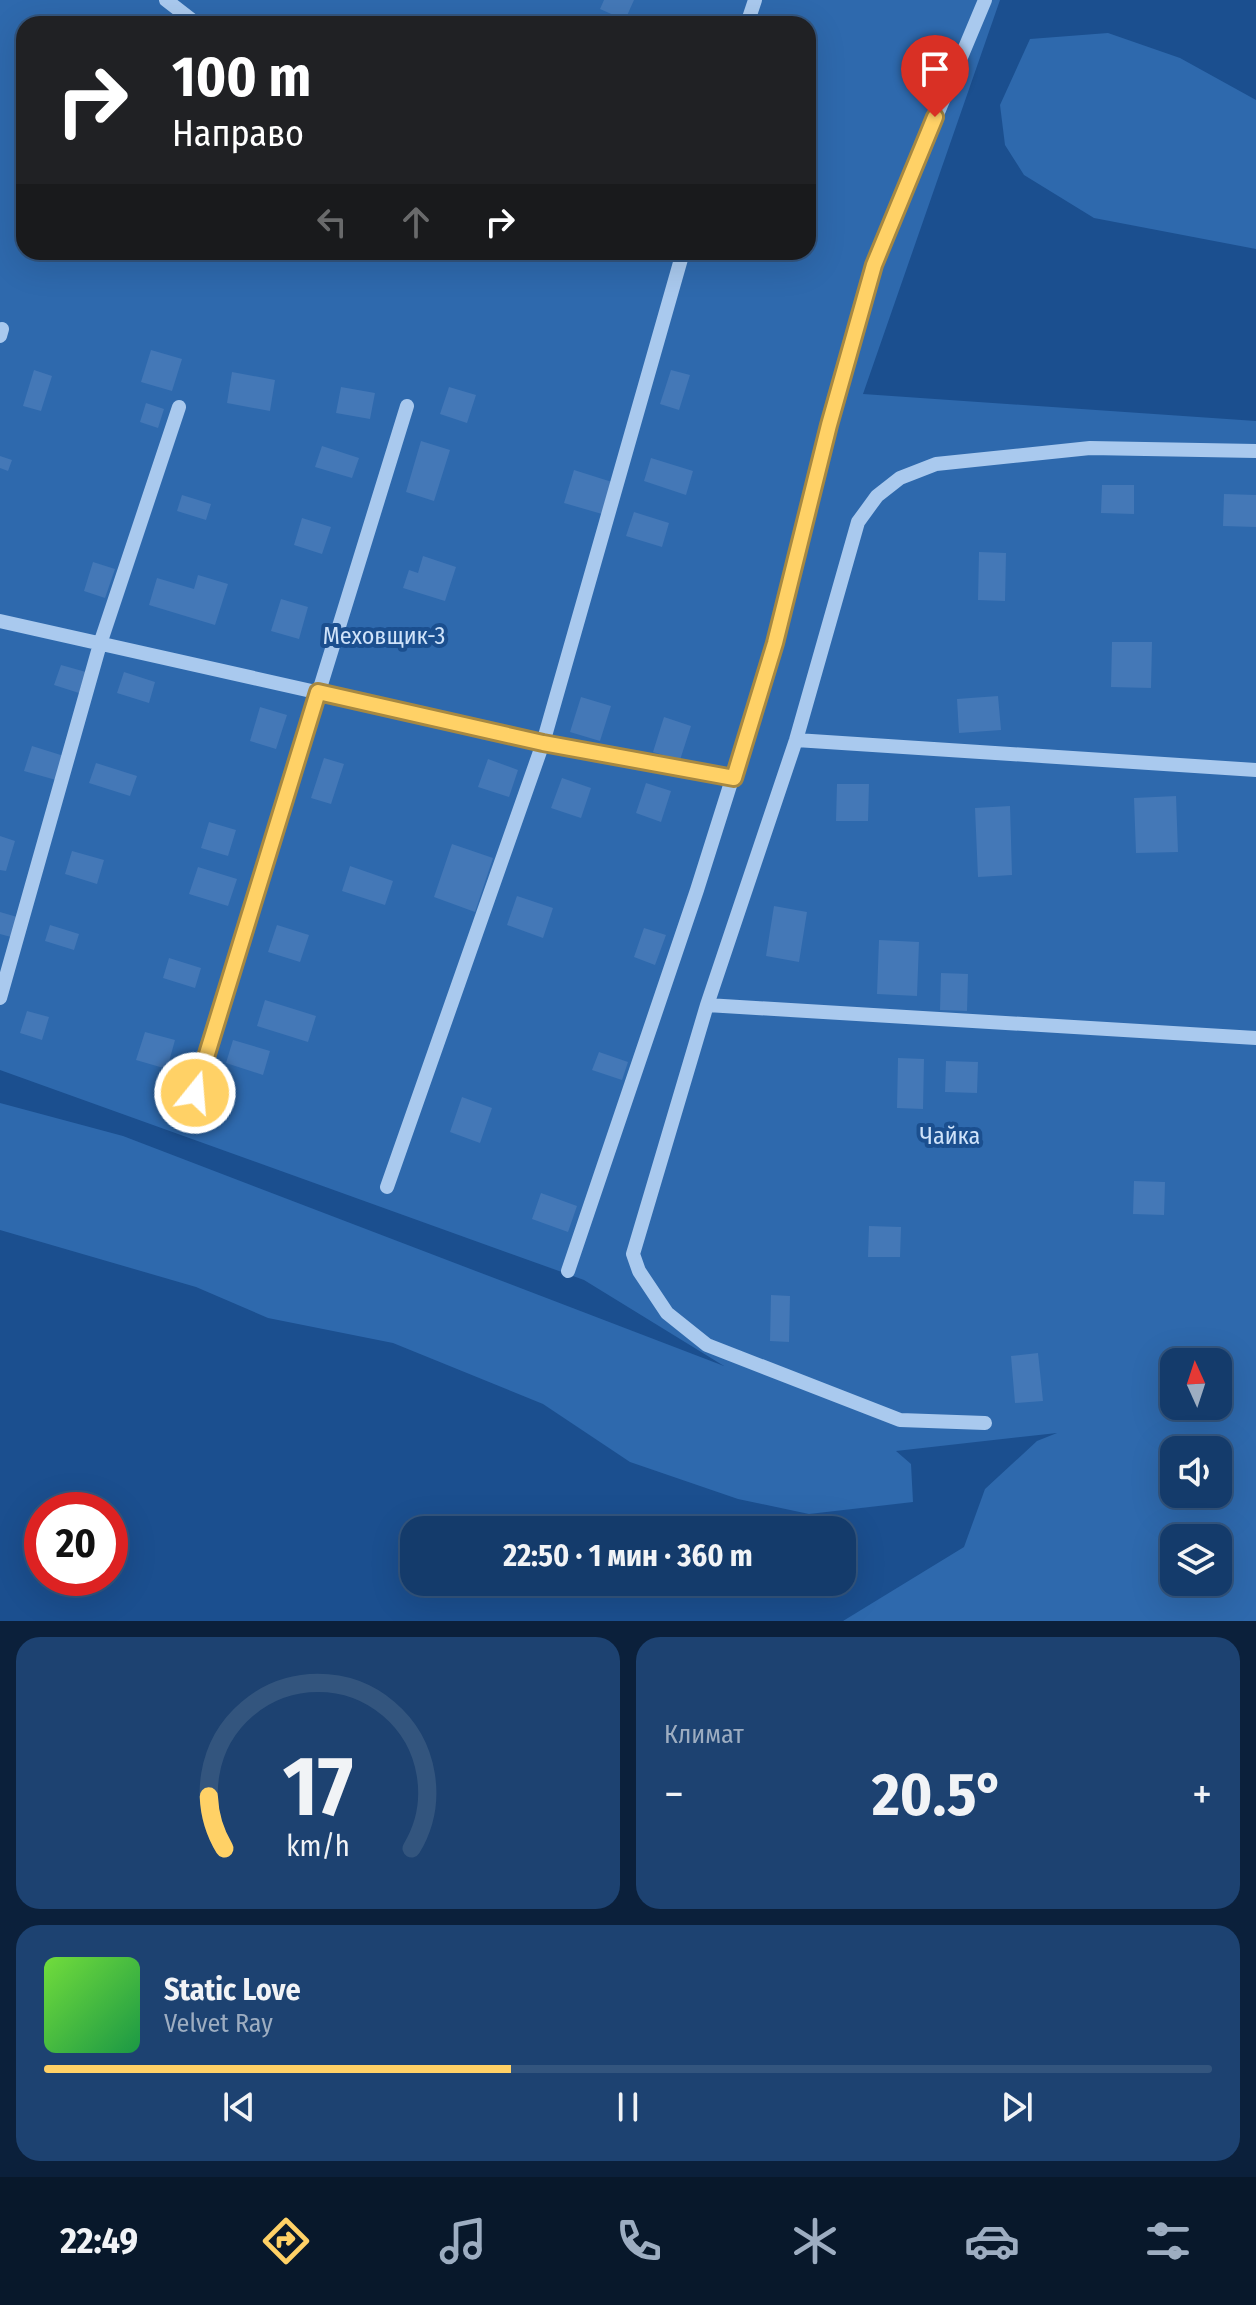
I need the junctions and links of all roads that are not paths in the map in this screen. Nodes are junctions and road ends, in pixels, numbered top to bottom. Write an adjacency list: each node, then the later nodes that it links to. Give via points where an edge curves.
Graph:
1 (166, 0): 3 (lane)
2 (985, 0): 14 (lane, via 874,265 775,643)
3 (187, 16)
4 (681, 260): 12 (lane)
5 (407, 406): 10 (lane)
6 (179, 407): 9 (lane)
7 (1256, 451): 11 (lane, via 1090,448 936,464 900,478 877,496 858,522)
8 (0, 621): 9 (lane)
9 (100, 644): 10 (lane); 15 (lane)
10 (318, 692): 12 (lane); 18 (lane)
11 (796, 740): 13 (lane); 16 (lane)
12 (543, 743): 14 (lane); 19 (lane)
13 (1256, 770)
14 (734, 778): 20 (lane)
15 (0, 998)
16 (707, 1005): 17 (lane); 21 (lane, via 633,1254 646,1282 667,1313 707,1345 900,1420)
17 (1256, 1038)
18 (195, 1093)
19 (387, 1187)
20 (568, 1271)
21 (985, 1423)

